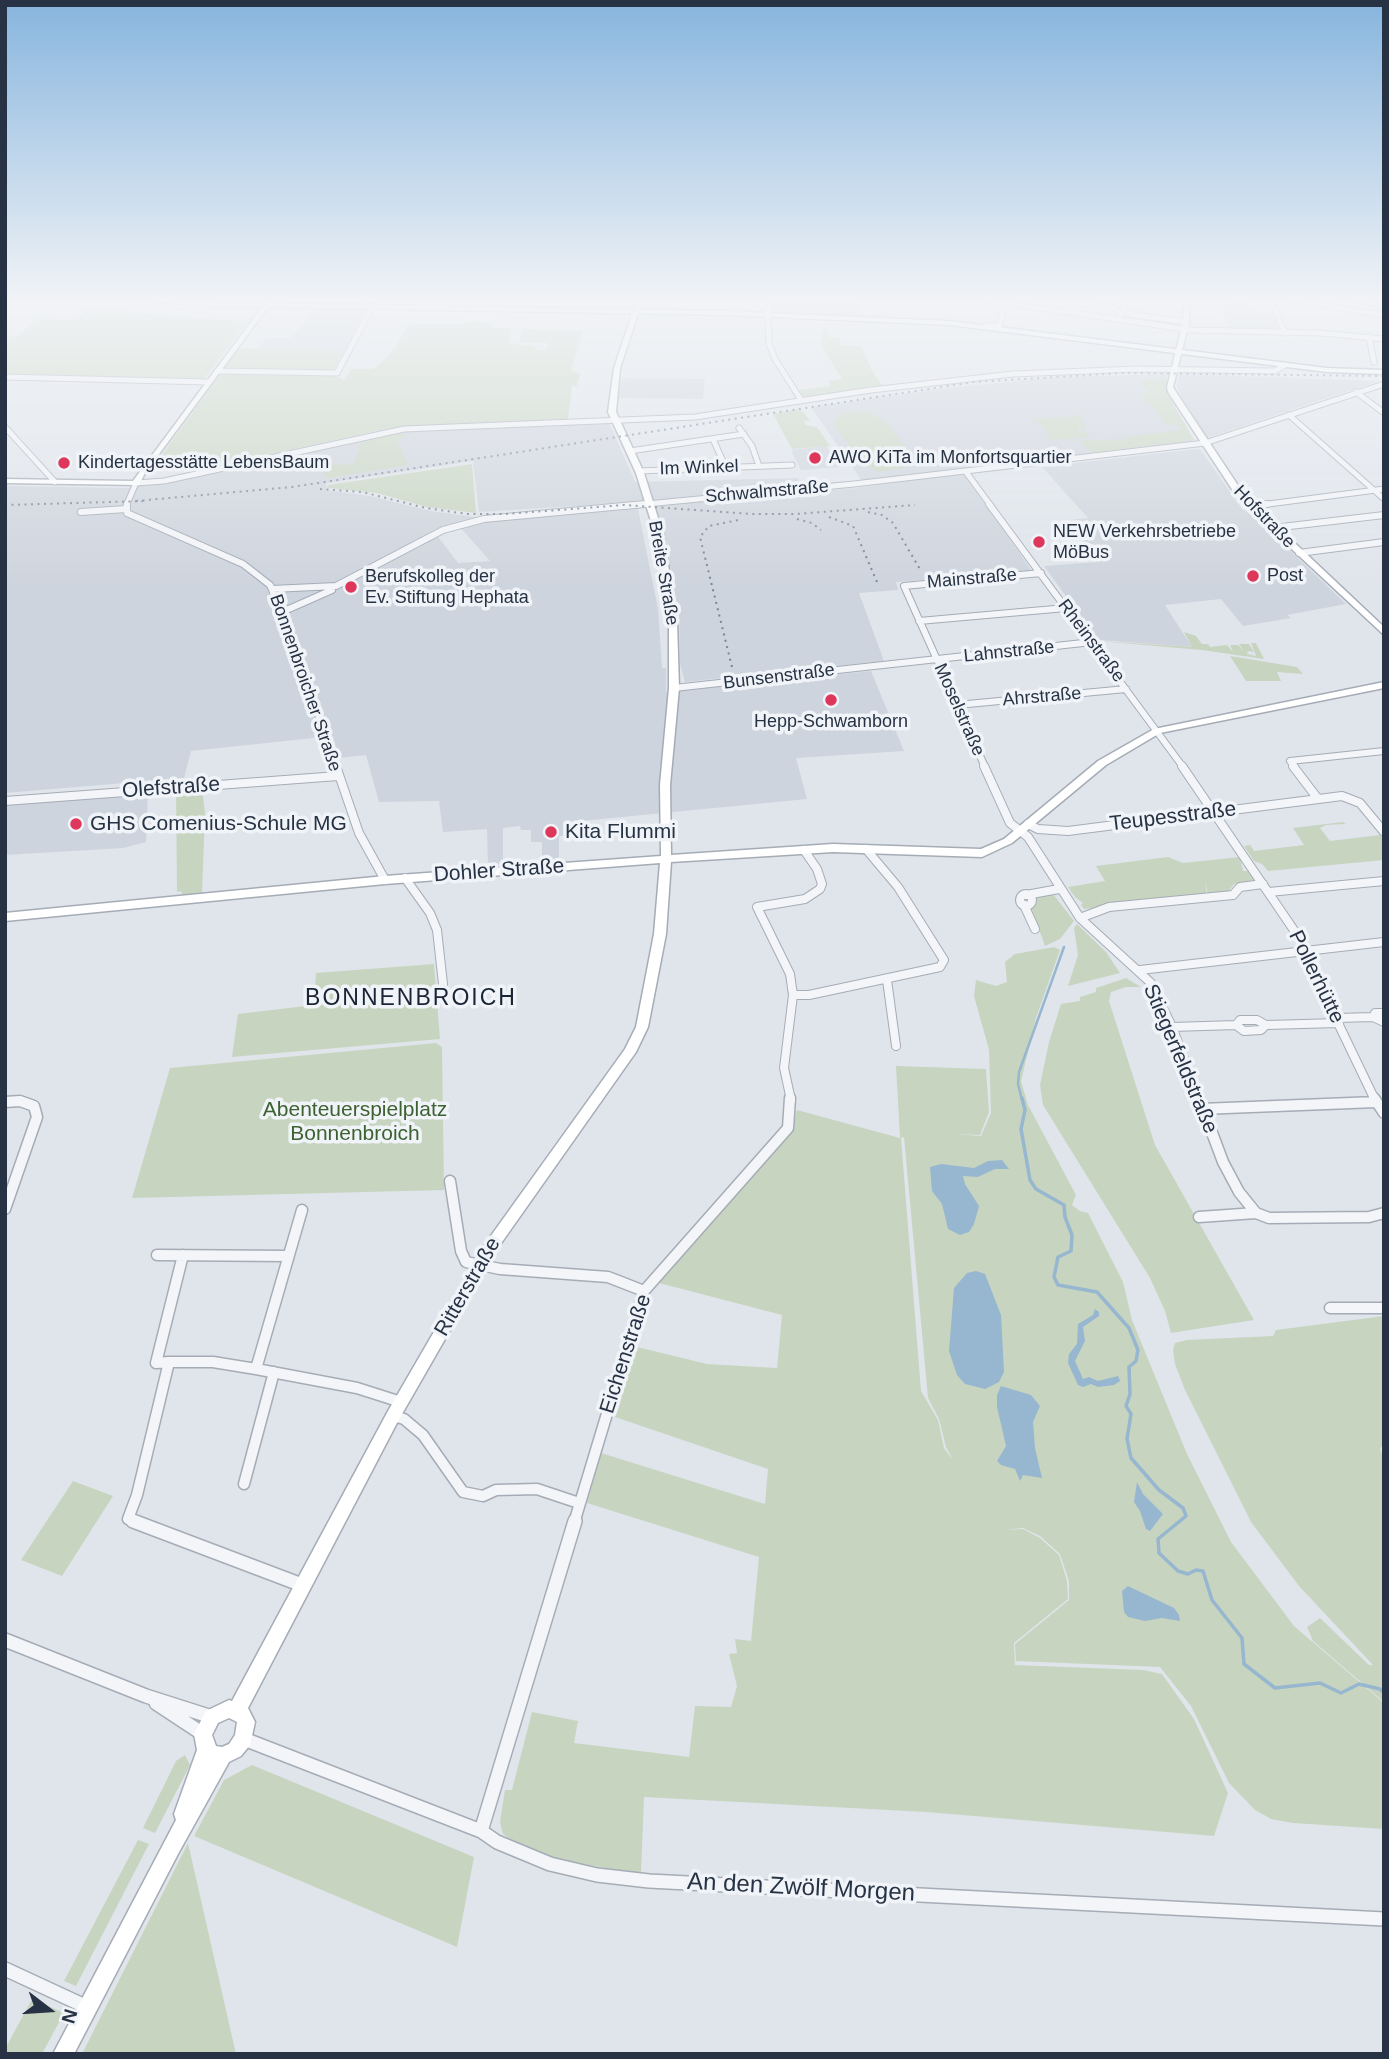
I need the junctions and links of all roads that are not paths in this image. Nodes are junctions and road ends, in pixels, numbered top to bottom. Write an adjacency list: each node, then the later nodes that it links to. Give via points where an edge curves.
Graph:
1 (199, 395): 23 (main road)
2 (613, 395): 11 (main road, Breite Straße)
3 (798, 395): 8 (street)
4 (841, 395): 8 (street)
5 (1173, 395): 14 (main road, Hofstraße)
6 (1347, 395): 10 (street, Schwalmstraße)
7 (1360, 395): 9 (street)
8 (801, 400): 11 (street, via 695,417)
9 (1384, 412)
10 (1289, 415): 14 (street, Schwalmstraße); 25 (street)
11 (615, 420): 15 (main road, Breite Straße); 23 (street, via 404,429)
12 (5, 427): 22 (street)
13 (713, 439): 15 (street, Im Winkel); 17 (street, Im Winkel, via 741,431); 18 (street)
14 (1205, 443): 20 (street, Schwalmstraße); 28 (main road, Hofstraße)
15 (630, 450): 19 (main road, Breite Straße)
16 (792, 465): 17 (street, Im Winkel)
17 (759, 466): 18 (street, Im Winkel)
18 (725, 467): 19 (street, Im Winkel)
19 (639, 471): 27 (main road, Breite Straße)
20 (966, 472): 27 (street, Schwalmstraße); 35 (street, Rheinstraße)
21 (5, 481): 22 (main road)
22 (55, 482): 23 (main road)
23 (134, 486): 29 (street)
24 (1384, 489): 25 (street)
25 (1374, 490): 26 (street); 28 (street)
26 (1384, 499)
27 (651, 503): 36 (street, Schwalmstraße, via 499,516 463,524 443,530); 47 (main road, Breite Straße, via 673,620)
28 (1249, 506): 32 (main road, Hofstraße)
29 (126, 509): 30 (street); 38 (street, Bonnenbroicher Straße, via 243,564)
30 (81, 512)
31 (1384, 515): 32 (street)
32 (1273, 528): 34 (main road, Hofstraße)
33 (1384, 542): 34 (street)
34 (1299, 553): 42 (main road, Hofstraße)
35 (1041, 573): 37 (street, Mainstraße); 39 (street, Rheinstraße)
36 (342, 584): 38 (street, Schwalmstraße); 40 (street, Schwalmstraße)
37 (904, 586): 41 (street, Moselstraße)
38 (272, 589): 40 (street, Bonnenbroicher Straße)
39 (1066, 608): 41 (street); 43 (street, Rheinstraße)
40 (282, 611): 52 (street, Bonnenbroicher Straße)
41 (919, 621): 44 (street, Moselstraße)
42 (1384, 632)
43 (1092, 642): 44 (street, Lahnstraße); 48 (street, Rheinstraße)
44 (936, 659): 45 (street, Lahnstraße); 49 (street, Moselstraße)
45 (884, 666): 47 (street, Bunsenstraße)
46 (1384, 685): 50 (main road)
47 (674, 688): 60 (main road, Breite Straße, via 665,785)
48 (1126, 689): 49 (street, Ahrstraße); 50 (street, Rheinstraße)
49 (957, 705): 56 (street, Moselstraße, via 1010,823)
50 (1157, 731): 55 (street, Rheinstraße); 56 (main road, via 1102,763)
51 (1384, 751): 53 (street, via 1290,761)
52 (338, 776): 54 (street, Olefstraße); 62 (street, Bonnenbroicher Straße, via 359,833)
53 (1318, 799): 55 (street, Teupesstraße); 57 (street, Teupesstraße, via 1342,796 1358,802)
54 (5, 801)
55 (1215, 811): 56 (street, Teupesstraße, via 1068,831); 64 (street, Pollerhütte)
56 (1024, 827): 58 (main road, Dohler Straße, via 994,848 965,854); 65 (street, Stiegerfeldstraße)
57 (1384, 832)
58 (866, 849): 59 (main road, Dohler Straße); 72 (street, via 898,887 944,960 933,971)
59 (804, 850): 60 (main road, Dohler Straße); 74 (street, Eichenstraße, via 817,869 820,889 805,899 757,907 790,974)
60 (666, 859): 61 (main road, Dohler Straße); 94 (main road, Ritterstraße, via 660,934 642,1027 630,1052 506,1222)
61 (405, 878): 62 (main road, Dohler Straße); 73 (street, via 437,930)
62 (385, 880): 66 (main road, Dohler Straße)
63 (1384, 881): 64 (street)
64 (1266, 888): 67 (street, via 1240,887 1233,895 1109,907); 70 (street, Pollerhütte)
65 (1059, 889): 67 (street, Stiegerfeldstraße); 68 (street, via 1025,900)
66 (5, 917)
67 (1080, 918): 71 (street, Stiegerfeldstraße)
68 (1035, 929)
69 (1384, 942): 70 (street)
70 (1305, 950): 71 (street); 77 (street, Pollerhütte)
71 (1140, 970): 79 (street, Stiegerfeldstraße)
72 (887, 980): 74 (street); 80 (street)
73 (443, 984)
74 (793, 995): 95 (street, Eichenstraße, via 784,1068 791,1102 788,1128)
75 (1384, 1013): 76 (street)
76 (1373, 1017): 77 (street); 78 (street)
77 (1338, 1021): 79 (street, via 1266,1025 1261,1030 1244,1031 1236,1025); 82 (street, Pollerhütte)
78 (1384, 1022)
79 (1172, 1027): 83 (street, Stiegerfeldstraße)
80 (896, 1046)
81 (5, 1102): 86 (street, via 34,1106 37,1117)
82 (1376, 1102): 83 (street); 84 (street, Pollerhütte)
83 (1201, 1109): 88 (street, Stiegerfeldstraße, via 1223,1162)
84 (1384, 1113)
85 (450, 1181): 94 (street, via 461,1251 466,1262)
86 (5, 1209)
87 (302, 1210): 93 (street)
88 (1256, 1213): 89 (street, via 1269,1218); 90 (street)
89 (1384, 1213)
90 (1199, 1217)
91 (157, 1255): 92 (street)
92 (183, 1255): 93 (street); 98 (street, via 156,1363)
93 (288, 1255): 99 (street)
94 (480, 1266): 95 (street, via 587,1274); 101 (main road, Ritterstraße)
95 (644, 1291): 104 (street, Eichenstraße)
96 (1331, 1308): 97 (street)
97 (1384, 1308)
98 (169, 1362): 99 (street, via 213,1362); 105 (street, via 128,1519)
99 (256, 1369): 100 (street)
100 (274, 1372): 101 (street); 103 (street)
101 (401, 1402): 102 (main road, Ritterstraße)
102 (393, 1416): 104 (street, via 423,1435 463,1492 483,1496 496,1490 537,1489); 105 (main road, Ritterstraße)
103 (244, 1484)
104 (579, 1503): 112 (street, Eichenstraße)
105 (302, 1585): 108 (main road, Ritterstraße)
106 (5, 1640): 107 (street)
107 (146, 1696): 109 (street); 111 (street)
108 (237, 1710): 109 (main road, via 220,1711); 110 (main road, via 246,1722)
109 (212, 1717): 111 (main road)
110 (244, 1739): 111 (main road, via 235,1750); 112 (street, An den Zwölf Morgen)
111 (211, 1747): 113 (main road)
112 (481, 1831): 114 (street, An den Zwölf Morgen, via 550,1864 649,1881)
113 (171, 1847): 116 (main road)
114 (1384, 1919)
115 (5, 1969): 116 (street)
116 (87, 2007): 117 (main road)
117 (63, 2054)

